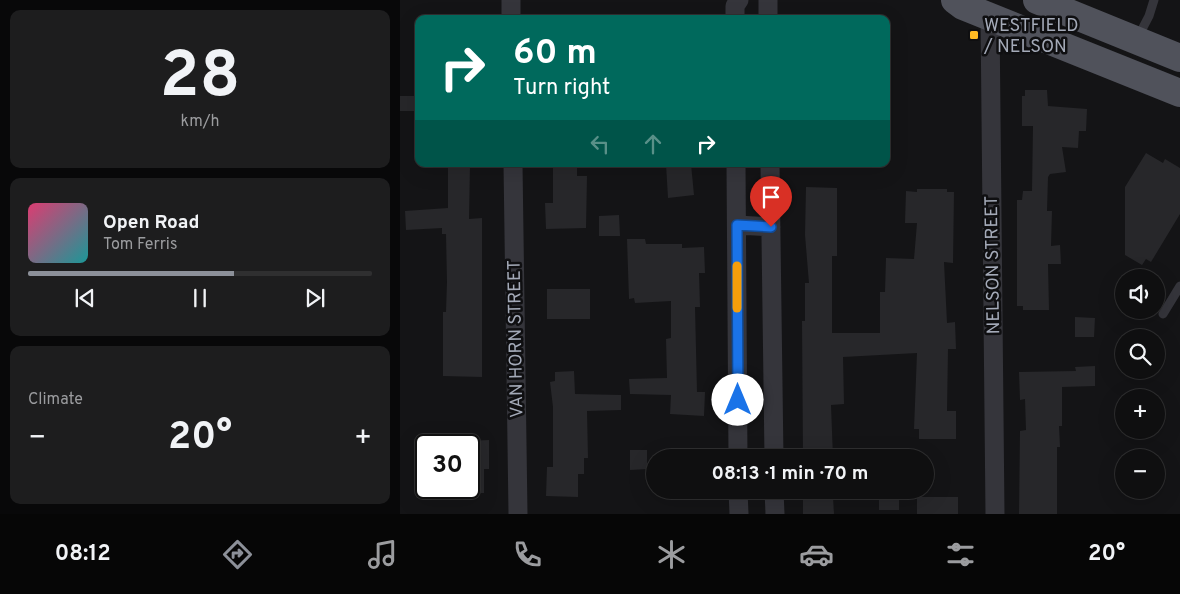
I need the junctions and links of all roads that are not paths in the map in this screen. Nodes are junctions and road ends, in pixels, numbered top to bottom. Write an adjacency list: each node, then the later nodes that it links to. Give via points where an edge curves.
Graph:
1 (511, 0): 7 (street)
2 (738, 0): 8 (street)
3 (768, 0): 9 (street)
4 (955, 0): 10 (main road)
5 (1037, 0): 11 (main road)
6 (1154, 0): 11 (lane)
7 (511, 15)
8 (735, 15)
9 (768, 15)
10 (990, 16): 13 (main road); 28 (street, NELSON STREET)
11 (1137, 40): 12 (main road)
12 (1180, 58)
13 (1180, 93)
14 (513, 167): 25 (street, VAN HORN STREET)
15 (736, 167): 17 (street)
16 (770, 167): 18 (street)
17 (737, 225): 18 (street); 21 (street)
18 (771, 227): 22 (street)
19 (1180, 286): 20 (lane)
20 (1165, 311)
21 (738, 449)
22 (774, 449)
23 (738, 499): 26 (street)
24 (774, 499): 27 (street)
25 (518, 514)
26 (738, 514)
27 (775, 514)
28 (994, 514)

